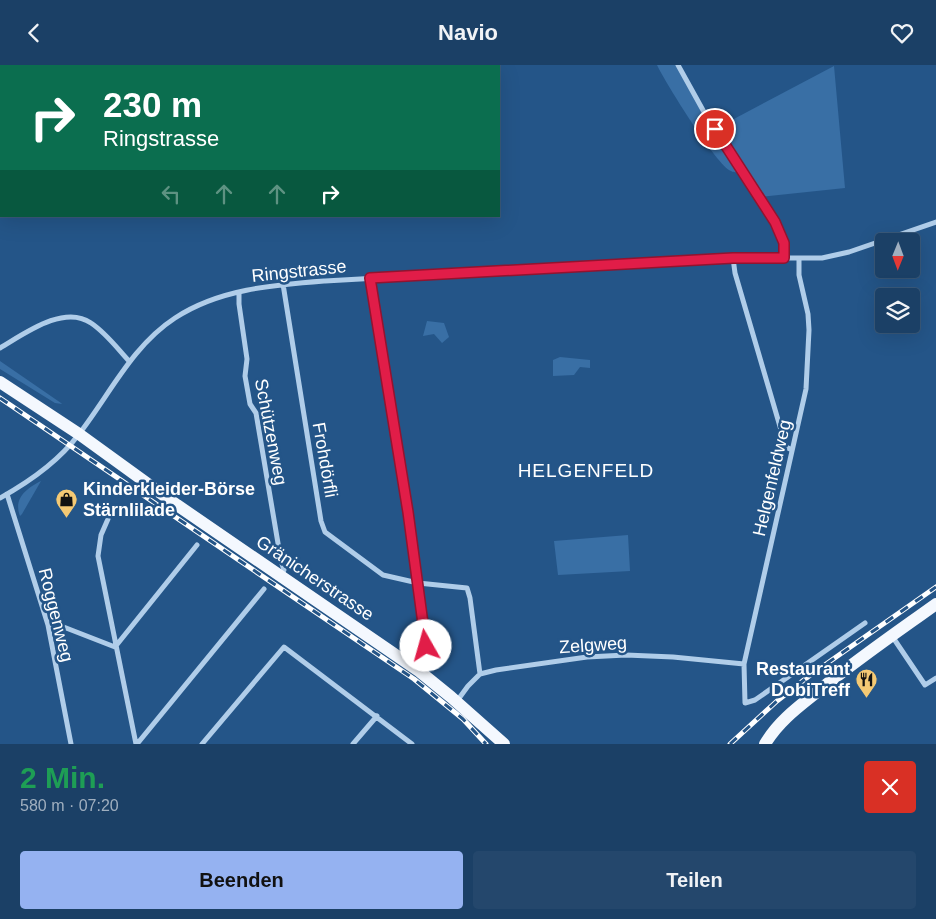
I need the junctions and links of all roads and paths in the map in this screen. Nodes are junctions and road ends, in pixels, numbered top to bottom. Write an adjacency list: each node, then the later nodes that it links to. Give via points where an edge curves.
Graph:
1 (678, 65): 4 (street, via 704,112 775,222 784,243)
2 (936, 222): 5 (street, Ringstrasse, via 841,254)
3 (733, 258): 4 (street, Ringstrasse); 6 (street, Ringstrasse); 13 (street, via 786,447)
4 (784, 258): 5 (street, Ringstrasse)
5 (800, 259): 13 (street, Helgenfeldweg, via 799,275 808,314 809,357 806,389)
6 (370, 278): 7 (street, Ringstrasse); 19 (street)
7 (283, 284): 8 (street, Ringstrasse); 19 (street, Frohdörfli, via 325,533 383,575)
8 (239, 291): 10 (street, Ringstrasse, via 175,317); 18 (street, Schützenweg, via 247,359 245,376 250,404 256,413 284,570)
9 (0, 348): 10 (street, via 52,320 75,316 99,328)
10 (129, 361): 12 (street, Ringstrasse)
11 (0, 382): 12 (main road, Gränicherstrasse)
12 (79, 434): 14 (street, Ringstrasse, via 37,475); 18 (main road, Gränicherstrasse)
13 (792, 450): 26 (street, Helgenfeldweg)
14 (7, 494): 15 (street, Ringstrasse); 23 (street, Roggenweg)
15 (0, 499)
16 (108, 519): 25 (street, via 101,535 98,556)
17 (197, 545): 25 (street)
18 (281, 576): 28 (main road, Gränicherstrasse)
19 (418, 583): 27 (street, Frohdörfli, via 467,588); 28 (street, via 428,662)
20 (264, 589): 33 (street)
21 (936, 605): 24 (main road)
22 (865, 623): 26 (street, Helgenfeldweg, via 755,700 745,703)
23 (48, 625): 25 (street, via 61,626); 32 (street, Roggenweg)
24 (892, 635): 29 (street, via 925,685); 38 (main road, via 787,716)
25 (115, 647): 33 (street)
26 (744, 665): 27 (street, Zelgweg, via 673,657 596,656)
27 (480, 674): 30 (street)
28 (424, 675): 30 (main road, Gränicherstrasse)
29 (936, 678)
30 (457, 701): 37 (main road, Gränicherstrasse)
31 (377, 716): 34 (street, via 284,647); 35 (street); 36 (street)
32 (71, 744)
33 (137, 744)
34 (202, 744)
35 (353, 744)
36 (412, 744)
37 (504, 744)
38 (765, 744)

